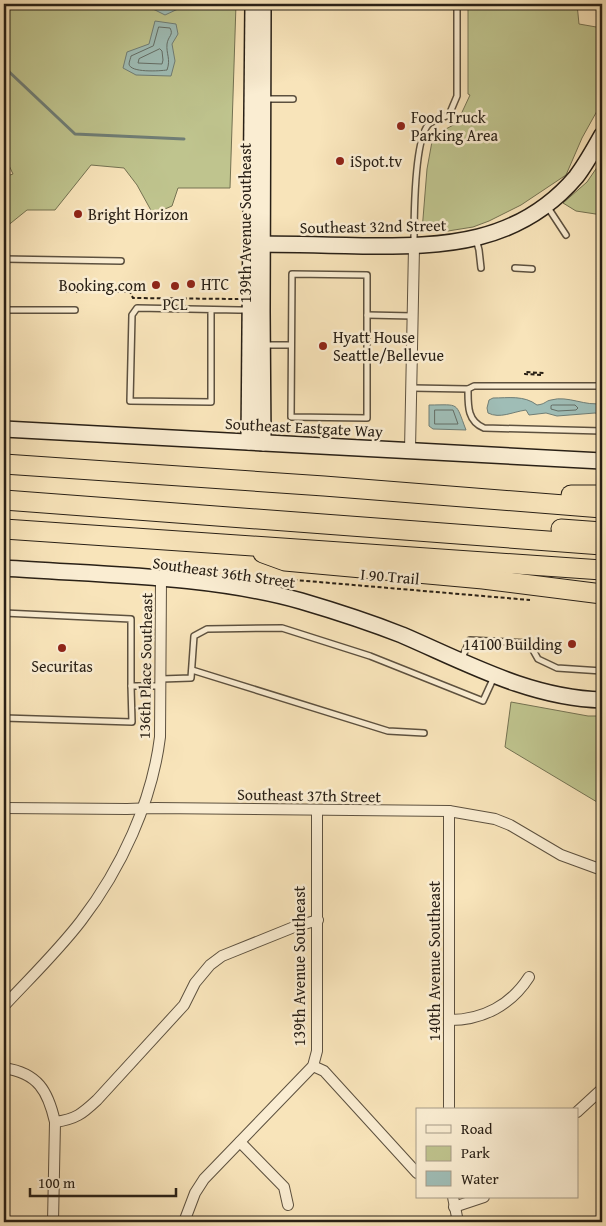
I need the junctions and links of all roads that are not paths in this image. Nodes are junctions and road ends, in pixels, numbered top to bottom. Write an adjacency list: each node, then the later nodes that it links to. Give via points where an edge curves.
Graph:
1 (253, 4): 4 (main road, 139th Avenue Southeast)
2 (264, 4): 4 (main road, 139th Avenue Southeast)
3 (457, 4): 11 (lane, via 457,96 448,116 428,124 423,134 414,193)
4 (258, 99): 5 (lane); 10 (main road, 139th Avenue Southeast)
5 (293, 99)
6 (602, 135): 7 (main road, Southeast 32nd Street, via 575,178)
7 (546, 205): 8 (lane); 9 (main road, Southeast 32nd Street, via 514,225)
8 (566, 235)
9 (476, 238): 11 (main road, Southeast 32nd Street); 14 (lane)
10 (256, 244): 11 (main road, Southeast 32nd Street); 20 (main road, 139th Avenue Southeast)
11 (414, 247): 22 (street)
12 (4, 259): 13 (lane)
13 (121, 261)
14 (481, 268)
15 (515, 268): 16 (lane)
16 (532, 269)
17 (4, 310): 18 (lane)
18 (74, 310)
19 (211, 310): 19 (lane, via 137,308 132,315 130,401 210,402); 20 (lane)
20 (256, 310): 23 (main road, 139th Avenue Southeast); 30 (main road, 139th Avenue Southeast)
21 (367, 314): 22 (lane); 24 (lane, via 368,275 292,274); 24 (lane, via 367,418 291,417)
22 (413, 316): 26 (street)
23 (262, 345): 24 (lane); 30 (main road, 139th Avenue Southeast)
24 (291, 345)
25 (602, 386): 27 (lane, via 474,386)
26 (411, 388): 27 (lane); 31 (street)
27 (468, 389): 29 (lane, via 470,414 475,423 484,428)
28 (4, 429): 30 (main road, Southeast Eastgate Way)
29 (602, 431)
30 (256, 442): 31 (main road, Southeast Eastgate Way)
31 (410, 450): 32 (main road, Southeast Eastgate Way)
32 (602, 461)
33 (4, 464): 36 (highway)
34 (4, 490): 40 (highway)
35 (602, 495): 36 (highway)
36 (450, 496): 38 (highway)
37 (4, 500): 40 (highway)
38 (602, 508)
39 (4, 529): 41 (highway)
40 (595, 538)
41 (243, 545): 43 (highway); 45 (highway, via 285,561 483,579)
42 (4, 568): 44 (main road, Southeast 36th Street)
43 (602, 570)
44 (161, 579): 47 (main road, Southeast 36th Street, via 251,590 300,601 400,634); 51 (street, 136th Place Southeast)
45 (602, 594)
46 (4, 614): 52 (lane, via 130,619)
47 (460, 661): 49 (lane, via 470,640 530,643 538,659 557,668); 50 (main road, Southeast 36th Street)
48 (192, 670): 50 (lane, via 194,636 207,629 282,628 370,656 484,701); 51 (lane, via 191,678); 55 (lane, via 388,731)
49 (602, 671)
50 (495, 676): 53 (main road, Southeast 36th Street, via 563,696)
51 (160, 682): 52 (lane); 57 (street, 136th Place Southeast, via 158,752)
52 (131, 686): 54 (lane, via 132,722)
53 (602, 700)
54 (4, 718)
55 (424, 733)
56 (4, 808): 57 (street, Southeast 37th Street)
57 (142, 809): 58 (street, Southeast 37th Street); 63 (street, 136th Place Southeast, via 118,865 81,922)
58 (317, 810): 59 (street, Southeast 37th Street); 61 (street, 139th Avenue Southeast)
59 (448, 811): 60 (street, Southeast 37th Street, via 495,819 561,855); 64 (street, 140th Avenue Southeast)
60 (602, 870)
61 (318, 920): 65 (street, 139th Avenue Southeast, via 317,1051); 70 (street, via 222,956 210,965 184,1005 87,1109 69,1120)
62 (529, 977): 64 (street, via 512,999 496,1009 479,1016)
63 (4, 1006)
64 (450, 1020): 68 (street, 140th Avenue Southeast)
65 (313, 1066): 71 (street, 139th Avenue Southeast); 72 (street, via 324,1071)
66 (4, 1068): 70 (street, via 27,1074 41,1086 50,1102)
67 (602, 1089): 69 (street)
68 (449, 1108)
69 (578, 1111)
70 (55, 1122): 76 (street)
71 (240, 1142): 75 (street, via 284,1187); 77 (street, 139th Avenue Southeast, via 204,1179)
72 (416, 1172)
73 (478, 1198): 74 (street)
74 (453, 1202): 78 (street)
75 (288, 1205)
76 (53, 1222)
77 (184, 1222)
78 (458, 1222)

